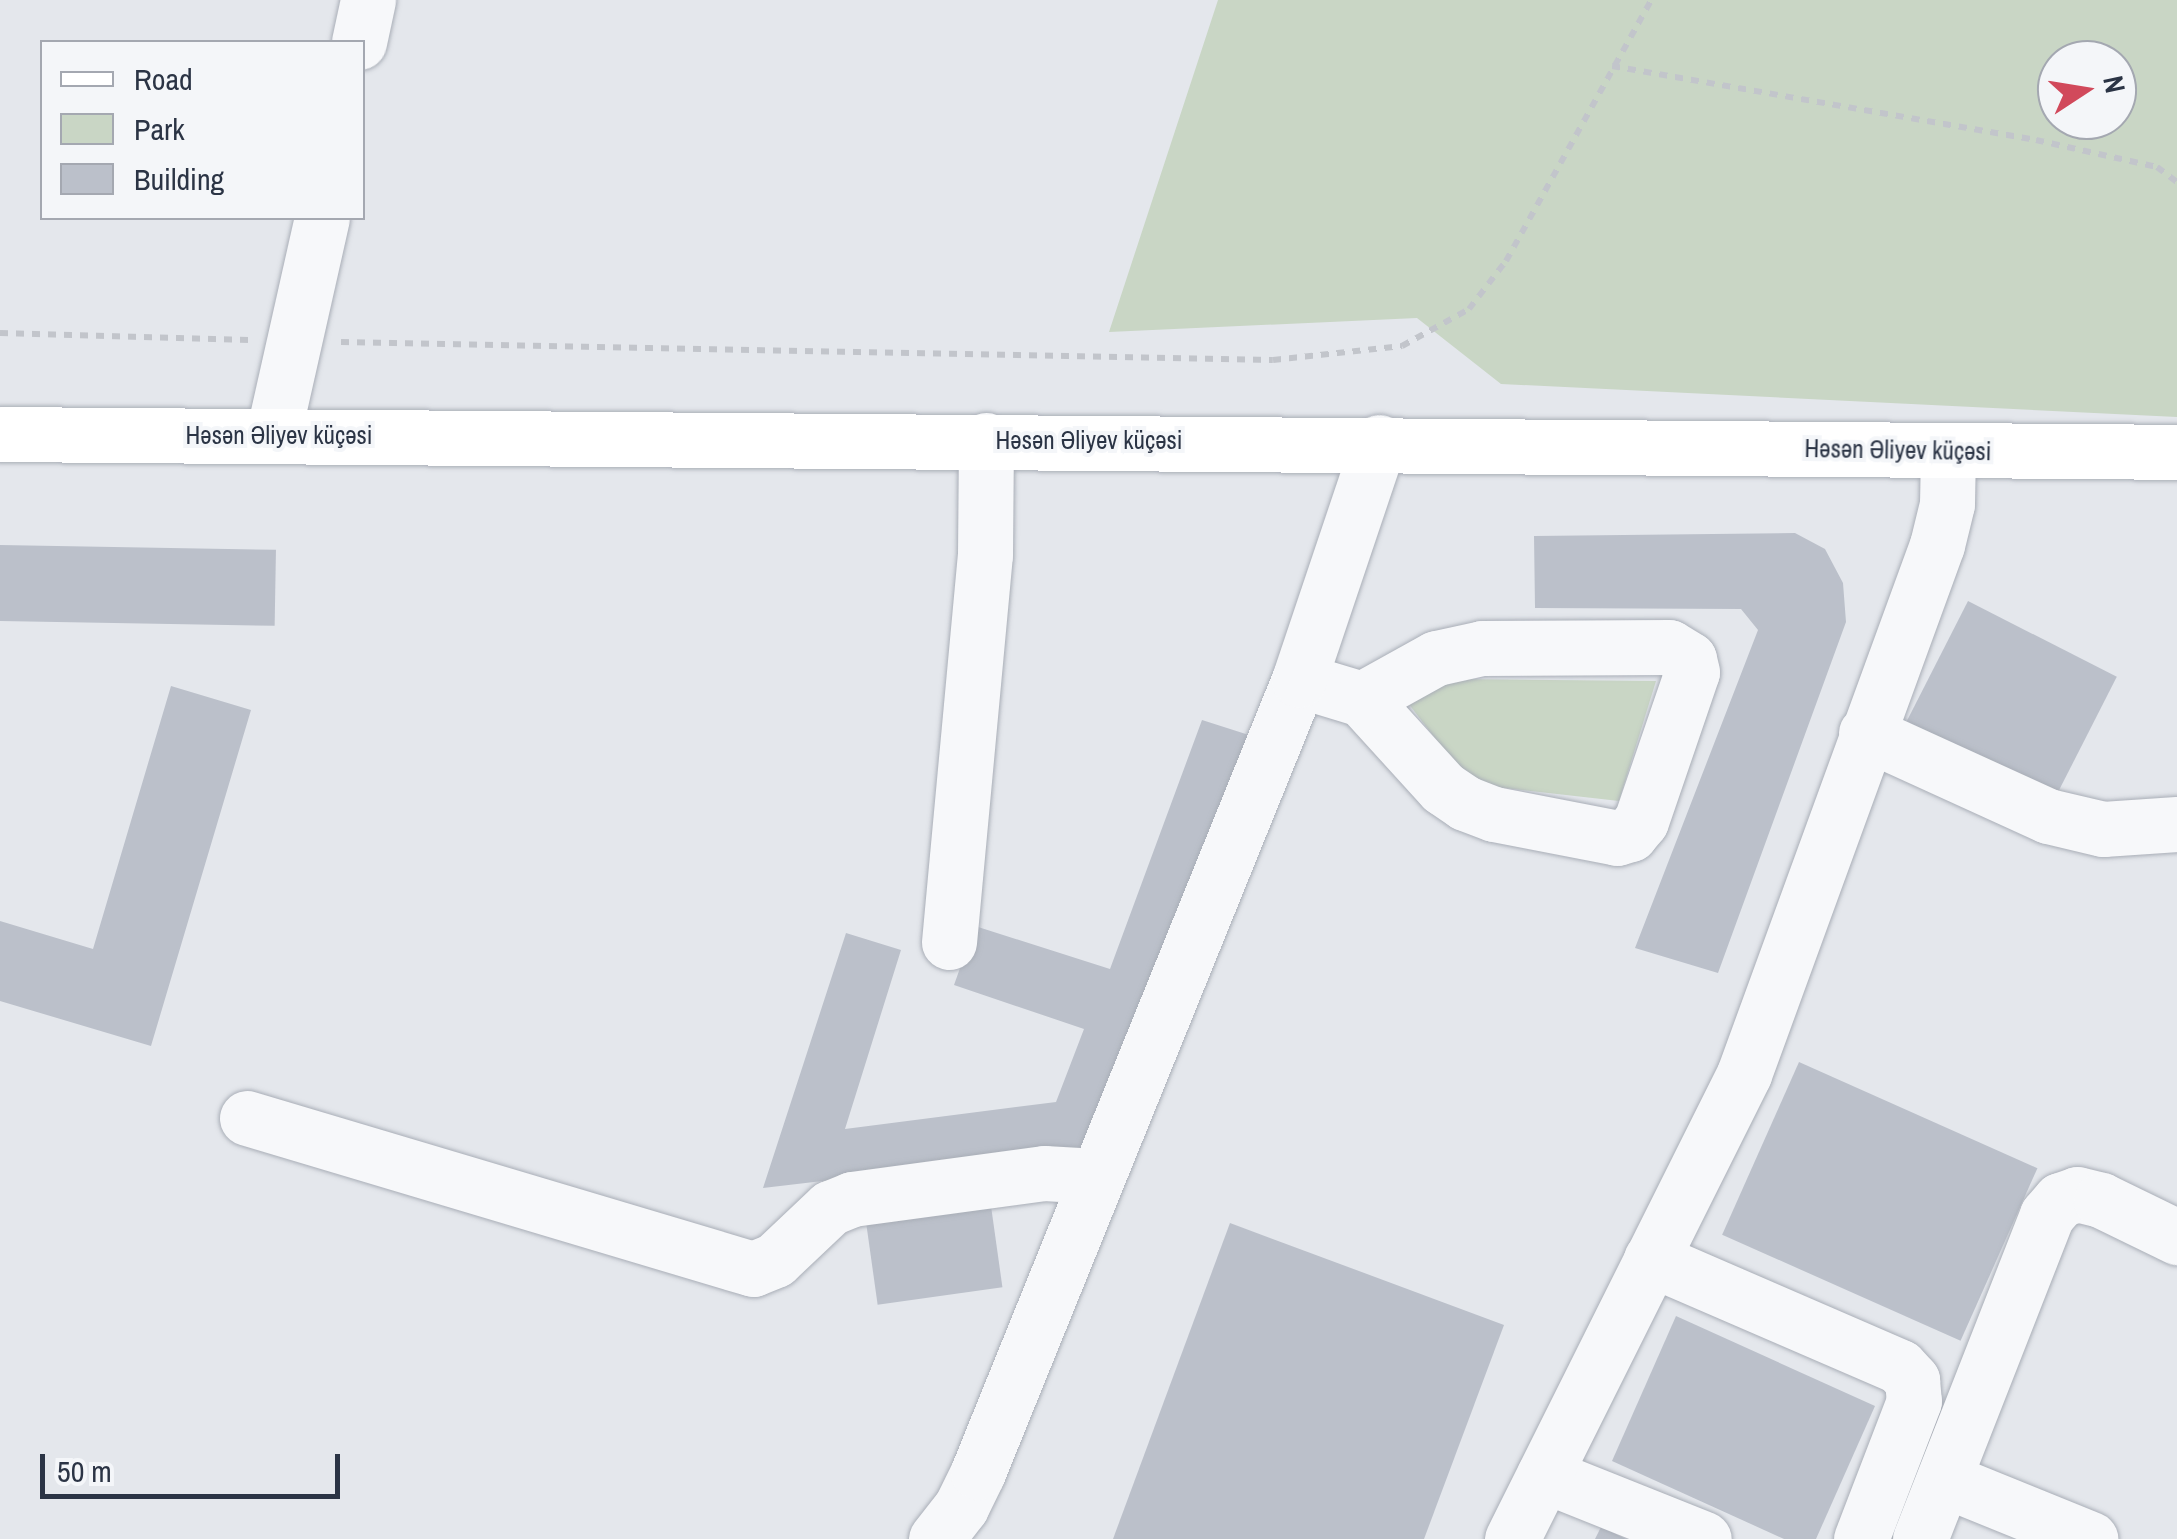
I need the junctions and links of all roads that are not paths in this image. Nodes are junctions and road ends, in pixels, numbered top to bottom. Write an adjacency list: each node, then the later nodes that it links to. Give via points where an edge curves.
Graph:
1 (368, 0): 2 (street)
2 (359, 40)
3 (322, 220): 5 (street)
4 (0, 434): 5 (main road, Həsən Əliyev küçəsi)
5 (274, 435): 6 (main road, Həsən Əliyev küçəsi)
6 (986, 440): 7 (main road, Həsən Əliyev küçəsi); 14 (street, via 985,555)
7 (1379, 442): 8 (main road, Həsən Əliyev küçəsi); 10 (street)
8 (1948, 451): 9 (main road, Həsən Əliyev küçəsi); 12 (street, via 1938,544)
9 (2177, 452)
10 (1299, 680): 11 (street); 16 (street)
11 (1362, 699): 11 (street, via 1443,788 1465,803 1617,838 1641,821 1692,672 1689,659 1669,648 1482,648 1436,658)
12 (1866, 734): 13 (street, via 2048,816 2104,829); 18 (street, via 1744,1074)
13 (2177, 824)
14 (950, 942)
15 (248, 1118): 16 (street, via 753,1269 775,1260 830,1208 852,1199 1044,1172)
16 (1096, 1176): 21 (street, via 978,1472)
17 (2177, 1238): 20 (street, via 2101,1200 2077,1194 2060,1200 2046,1216)
18 (1651, 1260): 19 (street); 24 (street, via 1900,1367 1912,1380 1914,1401)
19 (1544, 1475): 22 (street); 23 (street)
20 (1946, 1480): 25 (street); 26 (street)
21 (936, 1539)
22 (1512, 1539)
23 (1704, 1539)
24 (1861, 1539)
25 (1920, 1539)
26 (2090, 1539)

